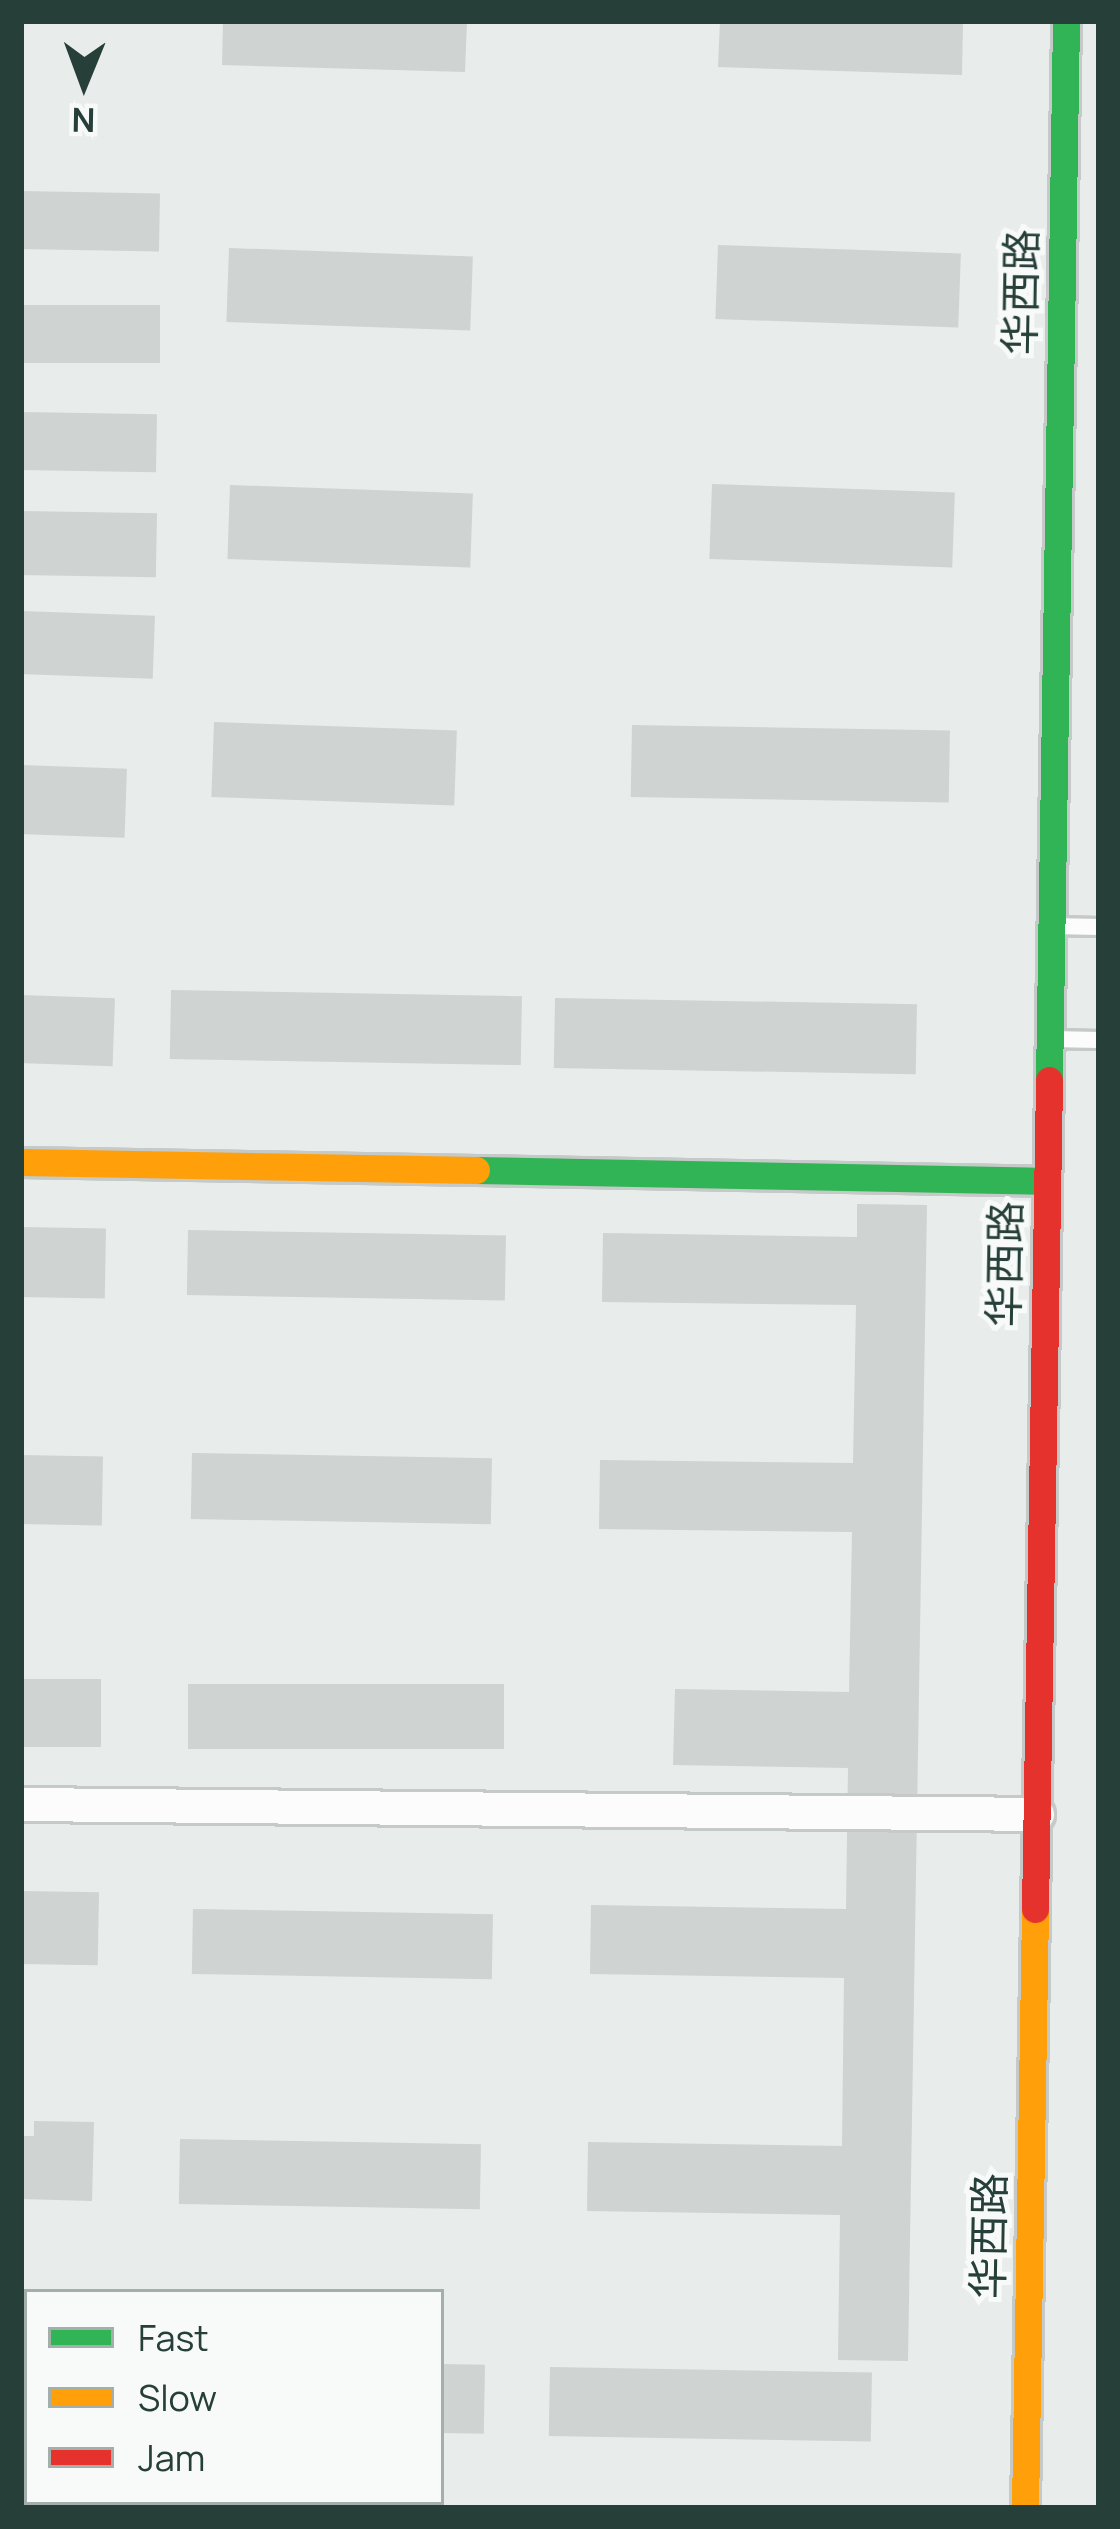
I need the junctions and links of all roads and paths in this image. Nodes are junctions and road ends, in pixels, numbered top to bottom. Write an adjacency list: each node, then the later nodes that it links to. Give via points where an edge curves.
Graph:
1 (1066, 21): 2 (street, 华西路)
2 (1051, 926): 3 (lane); 4 (street, 华西路)
3 (1099, 927)
4 (1049, 1039): 5 (lane); 7 (street, 华西路)
5 (1099, 1040)
6 (21, 1162): 7 (street)
7 (1047, 1181): 9 (street, 华西路)
8 (21, 1804): 9 (street)
9 (1037, 1814): 10 (street, 华西路)
10 (1025, 2508)

